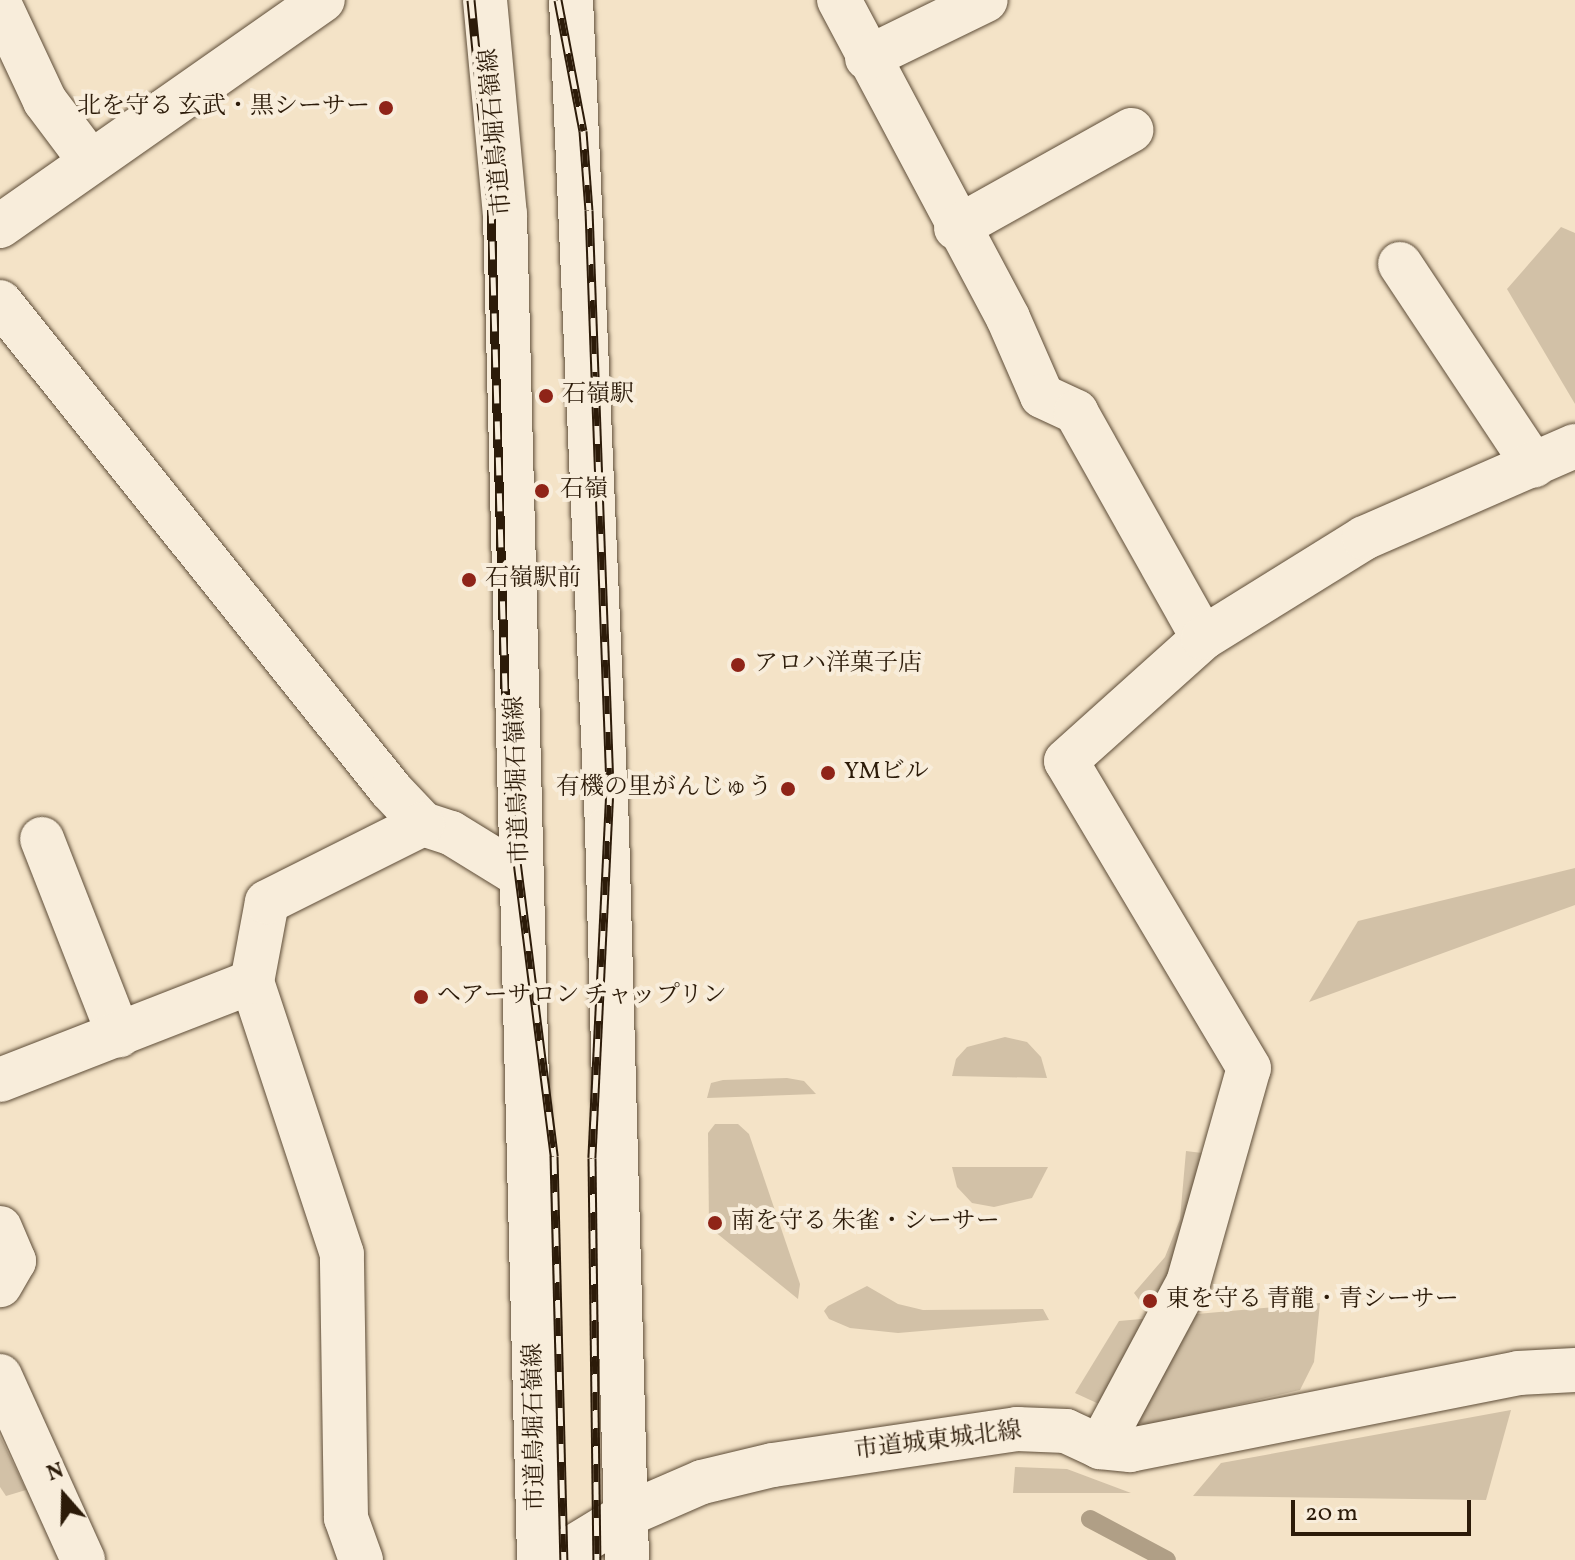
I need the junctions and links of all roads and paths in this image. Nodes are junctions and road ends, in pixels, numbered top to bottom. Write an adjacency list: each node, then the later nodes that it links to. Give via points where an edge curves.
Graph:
1 (323, 0): 9 (street)
2 (485, 0): 19 (street, 市道鳥堀石嶺線, via 505,214)
3 (571, 0): 28 (street, via 608,844)
4 (839, 0): 7 (street)
5 (986, 0): 7 (street)
6 (0, 5): 9 (street, via 45,101)
7 (867, 58): 11 (street)
8 (1131, 130): 11 (street)
9 (90, 161): 10 (street)
10 (0, 226)
11 (956, 228): 16 (street, via 1008,318 1042,396 1076,412)
12 (1400, 264): 15 (street)
13 (0, 302): 17 (street)
14 (1575, 446): 15 (street)
15 (1534, 466): 16 (street, via 1364,538)
16 (1203, 638): 27 (street, via 1066,761 1249,1068 1188,1283)
17 (423, 824): 19 (street, via 451,833); 20 (street, via 267,902)
18 (42, 839): 21 (street)
19 (521, 876): 31 (street, 市道鳥堀石嶺線)
20 (252, 982): 21 (street); 30 (street, via 342,1254 346,1518)
21 (119, 1035): 22 (street)
22 (0, 1080)
23 (0, 1228): 24 (street, via 14,1261)
24 (0, 1285)
25 (1575, 1370): 27 (street, 市道城東城北線, via 1504,1375 1130,1450)
26 (0, 1376): 29 (street)
27 (1100, 1447): 28 (street, 市道城東城北線, via 1066,1431 1002,1431 773,1465 702,1482)
28 (626, 1515): 32 (street, 市道城東城北線); 33 (street)
29 (83, 1560)
30 (361, 1560)
31 (539, 1560)
32 (552, 1560)
33 (627, 1560)

